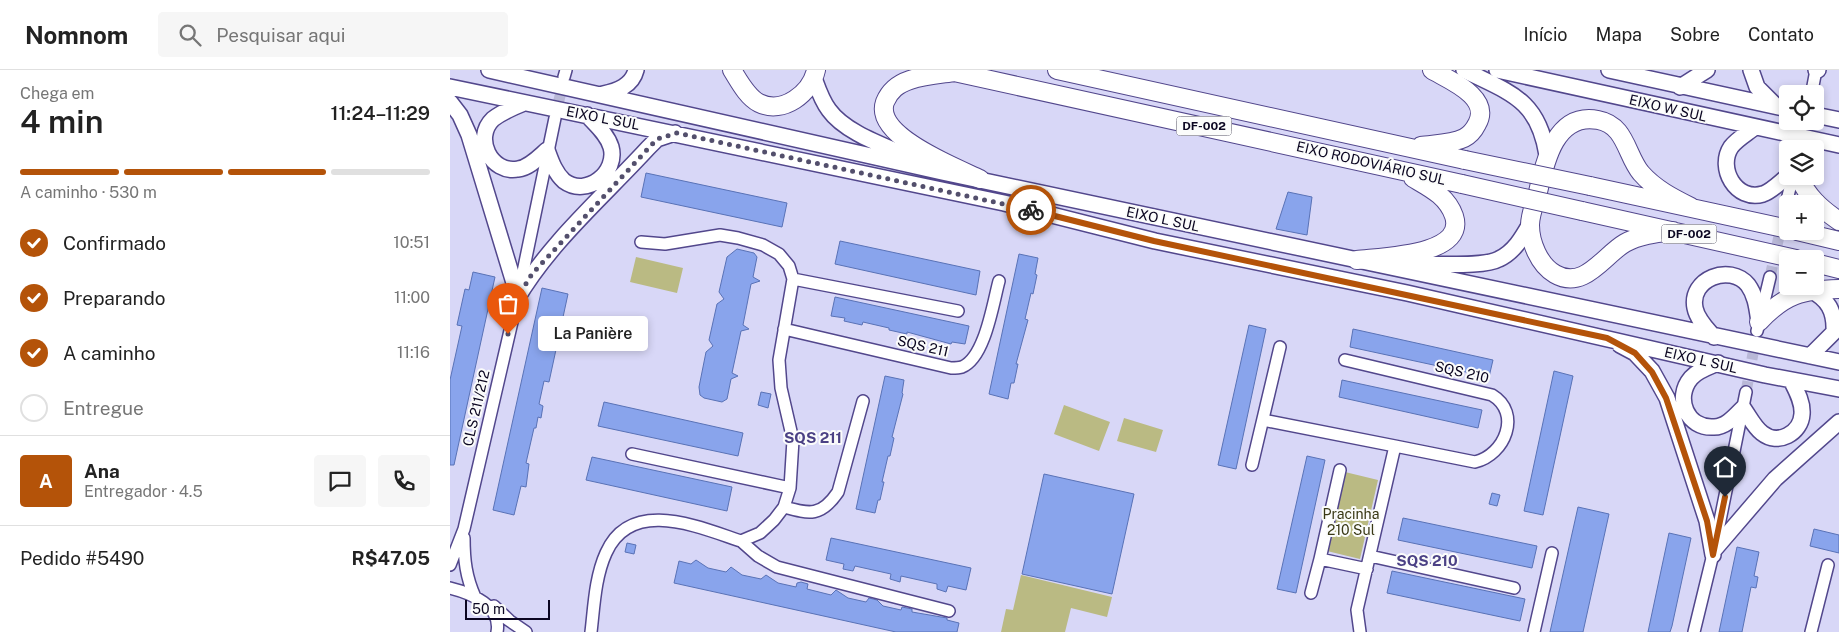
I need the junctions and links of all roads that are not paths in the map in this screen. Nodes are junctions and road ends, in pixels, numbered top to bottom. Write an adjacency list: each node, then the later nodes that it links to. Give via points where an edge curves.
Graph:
1 (489, 70): 13 (main road, EIXO L SUL)
2 (636, 70): 18 (main road, via 628,84)
3 (732, 70): 14 (highway, via 748,93 759,103 770,106 794,101)
4 (1057, 70): 30 (highway, EIXO RODOVIÁRIO SUL / DF-002)
5 (1432, 70): 30 (highway, via 1468,92 1480,110 1479,120 1474,130 1463,138)
6 (1464, 70): 32 (main road, via 1517,97 1530,108 1542,133)
7 (1497, 70): 27 (main road, EIXO W SUL)
8 (1608, 70): 17 (main road, EIXO W SUL)
9 (1707, 70): 17 (main road)
10 (1751, 70): 21 (main road, via 1757,87)
11 (1817, 70): 15 (street)
12 (950, 71): 33 (highway, EIXO RODOVIÁRIO SUL / DF-002); 35 (highway, via 911,79 888,93 884,106 888,121 902,139)
13 (515, 73): 18 (main road, EIXO L SUL)
14 (815, 74): 34 (main road, via 828,109 837,120)
15 (1813, 85)
16 (450, 87): 20 (main road, EIXO L SUL)
17 (1680, 87): 22 (main road, EIXO W SUL)
18 (600, 95): 34 (main road, EIXO L SUL)
19 (450, 102): 58 (main road, via 469,135)
20 (524, 103): 23 (main road, EIXO L SUL); 31 (main road, via 493,120 485,131 484,144 488,155 508,170 520,169)
21 (1779, 105)
22 (1779, 106)
23 (587, 115): 28 (main road, EIXO L SUL); 31 (main road, via 611,146 612,158 599,180 589,186 576,186 565,181 555,170)
24 (1824, 117): 26 (main road)
25 (555, 118): 31 (street, CLS 211/212)
26 (1838, 120)
27 (1756, 127): 29 (main road, EIXO W SUL); 36 (main road, via 1732,146 1726,167 1730,180 1739,190 1751,195 1763,194)
28 (677, 133): 58 (main road, via 657,139 648,148 550,252); 63 (main road, EIXO L SUL, via 1004,203 1154,241)
29 (1839, 145)
30 (1412, 148): 38 (highway, EIXO RODOVIÁRIO SUL / DF-002, bridge)
31 (547, 150): 58 (street, CLS 211/212)
32 (1547, 154): 38 (highway, via 1565,128 1576,121 1601,120 1621,135 1632,160 1652,184); 40 (highway)
33 (1397, 169): 42 (highway, EIXO RODOVIÁRIO SUL / DF-002, bridge); 47 (highway, via 1436,191 1450,207 1455,222 1453,234 1442,245 1428,250)
34 (942, 172): 35 (main road, EIXO L SUL)
35 (980, 179): 47 (main road, EIXO L SUL)
36 (1779, 182)
37 (1802, 185): 39 (highway, via 1806,192)
38 (1691, 207): 41 (highway, EIXO RODOVIÁRIO SUL / DF-002)
39 (1835, 215)
40 (1530, 224): 42 (highway, via 1536,252 1543,264 1555,274 1571,278 1587,274 1626,242); 49 (main road, via 1512,250 1485,264)
41 (1779, 227)
42 (1673, 230): 46 (highway, EIXO RODOVIÁRIO SUL / DF-002)
43 (1824, 237): 44 (highway)
44 (1839, 241)
45 (640, 242): 52 (street, via 665,244 720,235 738,238 763,245 778,254)
46 (1779, 255)
47 (1357, 260): 49 (main road, EIXO L SUL)
48 (1824, 265): 50 (highway)
49 (1392, 267): 62 (main road, EIXO L SUL)
50 (1839, 268)
51 (1770, 277): 60 (street)
52 (793, 279): 59 (street); 61 (street)
53 (999, 281): 61 (street, SQS 211, via 980,349 963,367 950,368)
54 (1839, 289): 55 (highway)
55 (1824, 290)
56 (1794, 295): 60 (highway, via 1774,306)
57 (1821, 295): 65 (main road, via 1831,307 1834,332)
58 (517, 298): 82 (street, CLS 211/212)
59 (958, 311)
60 (1758, 326): 62 (main road, via 1756,300 1748,285 1736,276 1711,277 1694,296 1701,322)
61 (784, 329): 80 (street, via 779,360 781,388 793,440)
62 (1714, 337): 65 (main road, EIXO L SUL)
63 (1607, 338): 68 (main road, EIXO L SUL); 85 (main road, via 1635,353 1652,372 1666,398 1707,521)
64 (1280, 346): 74 (street)
65 (1810, 356): 67 (main road, EIXO L SUL)
66 (1345, 360): 76 (street, SQS 210, via 1492,395 1505,406 1508,415 1501,445 1486,460 1475,462)
67 (1839, 362)
68 (1718, 363): 69 (main road, EIXO L SUL); 73 (main road, via 1702,369 1691,378 1682,398 1684,410 1693,420 1714,427 1726,424)
69 (1791, 380): 70 (main road, EIXO L SUL); 73 (main road, via 1800,398 1802,414 1798,426 1788,436 1775,440 1762,434)
70 (1839, 389)
71 (1746, 392): 73 (street)
72 (863, 401): 81 (street, via 838,492 830,503 810,514)
73 (1743, 408): 85 (street)
74 (1264, 420): 76 (street, SQS 210); 78 (street)
75 (1839, 422): 85 (main road, via 1774,479)
76 (1395, 446): 86 (street)
77 (632, 454): 80 (street)
78 (1252, 465)
79 (1340, 470): 87 (street)
80 (790, 488): 81 (street)
81 (784, 507): 83 (street, via 760,533)
82 (464, 529): 88 (street, CLS 211/212); 91 (street, CLS 211/212, via 464,561)
83 (741, 542): 97 (street, via 777,567); 101 (street, via 663,520 638,522 618,533 606,554)
84 (1552, 553): 103 (street)
85 (1714, 553): 104 (street)
86 (1370, 556): 90 (street); 93 (street)
87 (1320, 559): 90 (street); 94 (street)
88 (450, 565)
89 (1828, 565): 105 (street)
90 (1367, 569): 102 (street, via 1357,610)
91 (468, 580): 95 (street, CLS 211/212); 98 (street)
92 (450, 588): 95 (street)
93 (1514, 588)
94 (1312, 593)
95 (475, 597): 96 (street)
96 (490, 608): 98 (street); 99 (street, via 497,618)
97 (949, 611)
98 (509, 620): 100 (street)
99 (497, 632)
100 (526, 632)
101 (591, 632)
102 (1360, 632)
103 (1534, 632)
104 (1694, 632)
105 (1811, 632)

